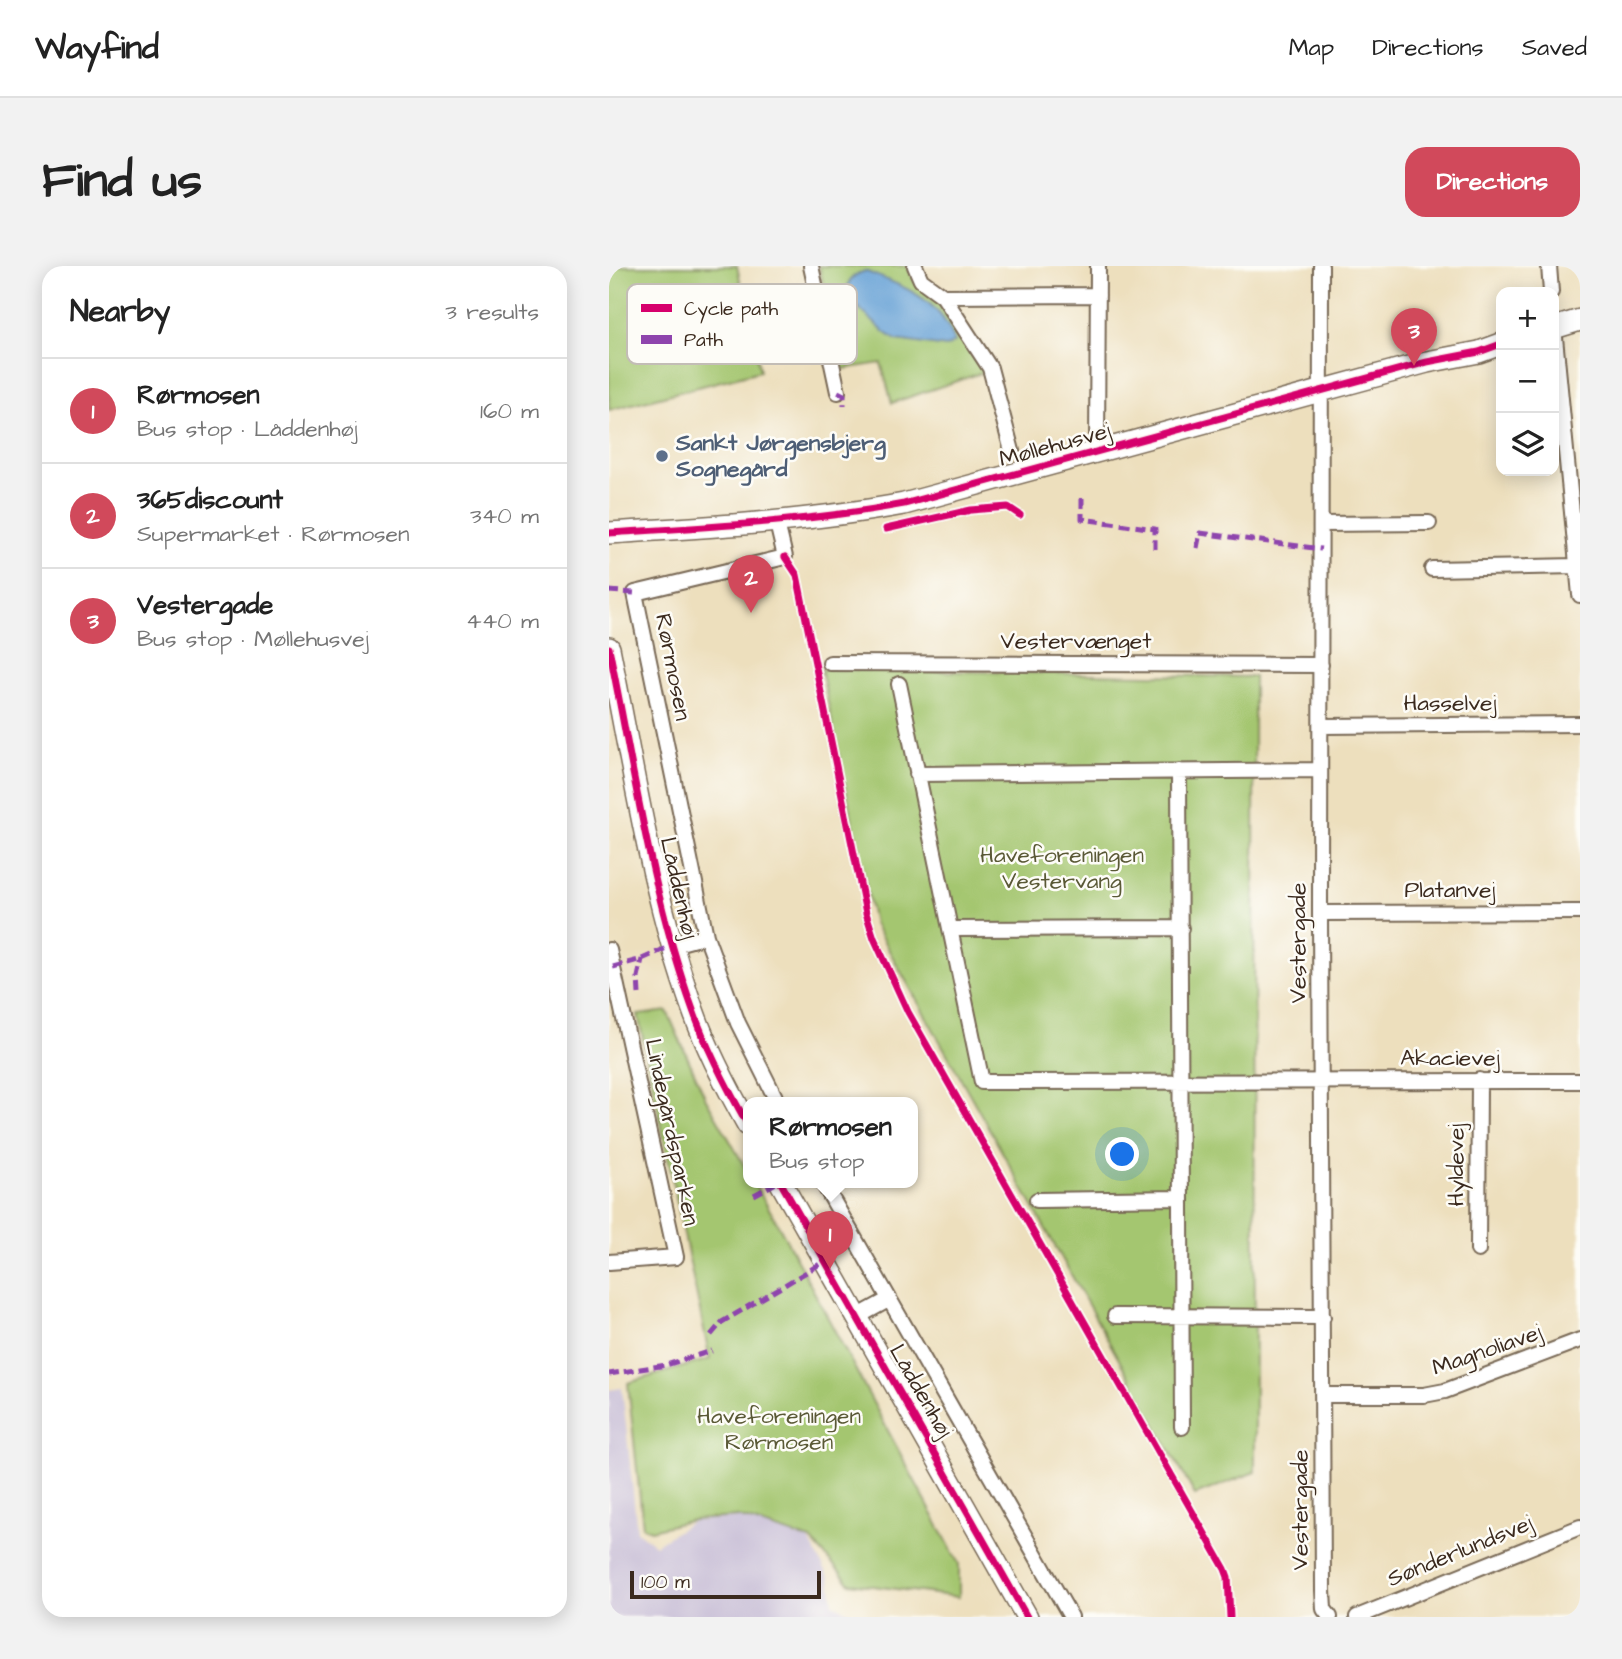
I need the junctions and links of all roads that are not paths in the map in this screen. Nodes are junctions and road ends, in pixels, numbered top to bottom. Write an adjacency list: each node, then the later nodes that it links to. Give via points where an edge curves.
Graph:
1 (811, 266): 6 (street)
2 (915, 266): 9 (street, via 921,279)
3 (1098, 266): 8 (street)
4 (1321, 266): 16 (street, Vestergade)
5 (1549, 266): 7 (street)
6 (815, 284)
7 (1551, 287)
8 (1098, 295): 9 (street); 18 (street)
9 (943, 296): 17 (street, via 990,368)
10 (1580, 320): 11 (street)
11 (1559, 326)
12 (1496, 345): 16 (street, Møllehusvej)
13 (1557, 350): 19 (street)
14 (832, 364): 15 (street)
15 (838, 392)
16 (1319, 392): 18 (street, Møllehusvej); 22 (street, Vestergade)
17 (1012, 452)
18 (1097, 453): 20 (street, Møllehusvej, via 904,505)
19 (1574, 474): 24 (street)
20 (777, 523): 23 (street, Møllehusvej); 40 (street, Rørmosen, via 785,557 635,593)
21 (1429, 523): 22 (street)
22 (1321, 524): 29 (street, Vestergade)
23 (609, 533)
24 (1577, 566): 25 (street); 26 (street)
25 (1432, 569)
26 (1580, 595)
27 (609, 648): 41 (street, Låddenhøj)
28 (830, 663): 29 (street, Vestervænget)
29 (1321, 665): 32 (street, Vestergade)
30 (899, 684): 35 (street)
31 (1580, 724): 32 (street, Hasselvej)
32 (1321, 726): 33 (street, Vestergade)
33 (1320, 770): 34 (street); 37 (street, Vestergade)
34 (1179, 771): 35 (street); 38 (street)
35 (917, 774): 39 (street)
36 (1580, 912): 37 (street, Platanvej)
37 (1320, 913): 46 (street, Vestergade)
38 (1181, 928): 39 (street); 45 (street)
39 (950, 929): 45 (street, via 982,1082)
40 (706, 936): 41 (street); 47 (street, Rørmosen, via 738,1023)
41 (673, 945): 48 (street, Låddenhøj, via 693,1011)
42 (609, 950): 54 (street, Lindegårdsparken, via 676,1257)
43 (1479, 1080): 44 (street, Akacievej); 46 (street, Akacievej); 53 (street, Hyldevej)
44 (1580, 1081)
45 (1182, 1082): 46 (street); 51 (street)
46 (1321, 1082): 59 (street, Vestergade)
47 (775, 1097)
48 (743, 1116)
49 (784, 1188): 57 (street, Låddenhøj)
50 (826, 1188): 55 (street)
51 (1181, 1198): 52 (street); 58 (street)
52 (1037, 1200)
53 (1478, 1250)
54 (609, 1262)
55 (888, 1300): 57 (street); 65 (street)
56 (1115, 1316): 58 (street)
57 (857, 1317): 64 (street, Låddenhøj)
58 (1181, 1317): 59 (street); 62 (street)
59 (1323, 1317): 61 (street, Vestergade)
60 (1580, 1340): 61 (street, Magnoliavej, via 1445,1391)
61 (1323, 1395): 66 (street, Vestergade, via 1324,1606)
62 (1182, 1427)
63 (1580, 1527): 67 (street, Sønderlundsvej)
64 (1027, 1617)
65 (1071, 1617)
66 (1330, 1617)
67 (1357, 1617)

